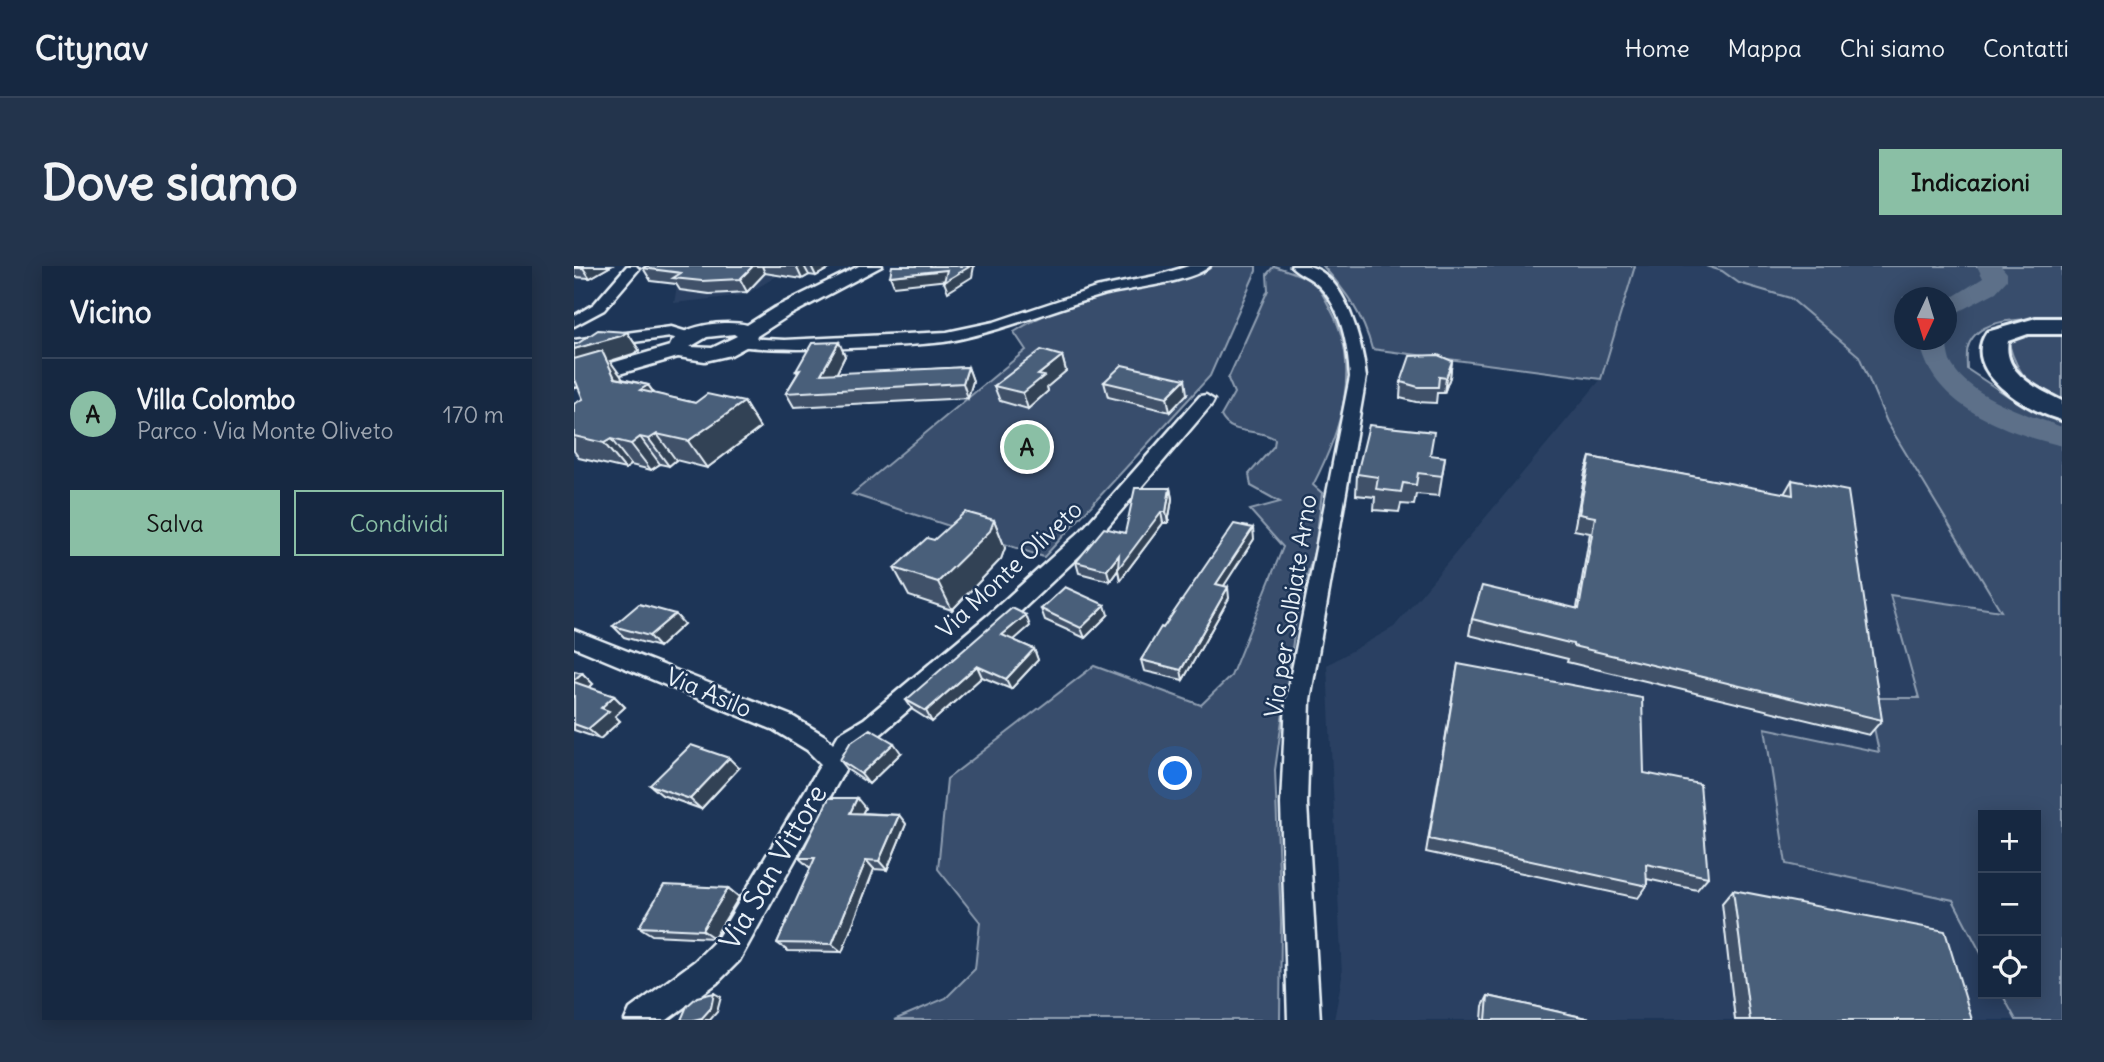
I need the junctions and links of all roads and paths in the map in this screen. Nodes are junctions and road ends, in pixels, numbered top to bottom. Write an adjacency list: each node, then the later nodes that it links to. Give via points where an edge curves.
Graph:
1 (873, 266): 7 (street)
2 (1203, 266): 7 (street, via 947,337 785,345)
3 (1298, 266): 16 (street, Via per Solbiate Arno, via 1326,286 1343,314 1355,347 1358,377 1298,700 1294,804)
4 (632, 269): 5 (street, via 599,307)
5 (574, 323)
6 (2062, 326): 12 (highway, via 2018,327 1996,337 1993,354 1999,369 2020,389)
7 (741, 335): 8 (street, via 702,332)
8 (684, 343): 9 (street, via 671,332); 10 (street)
9 (574, 345)
10 (574, 381)
11 (1206, 400): 14 (street, Via Monte Oliveto, via 1089,535 975,640 873,726 848,741)
12 (2062, 411)
13 (574, 638): 14 (street, Via Asilo, via 783,723 816,743)
14 (835, 762): 15 (street, Via San Vittore, via 728,950)
15 (641, 1020)
16 (1304, 1020)

